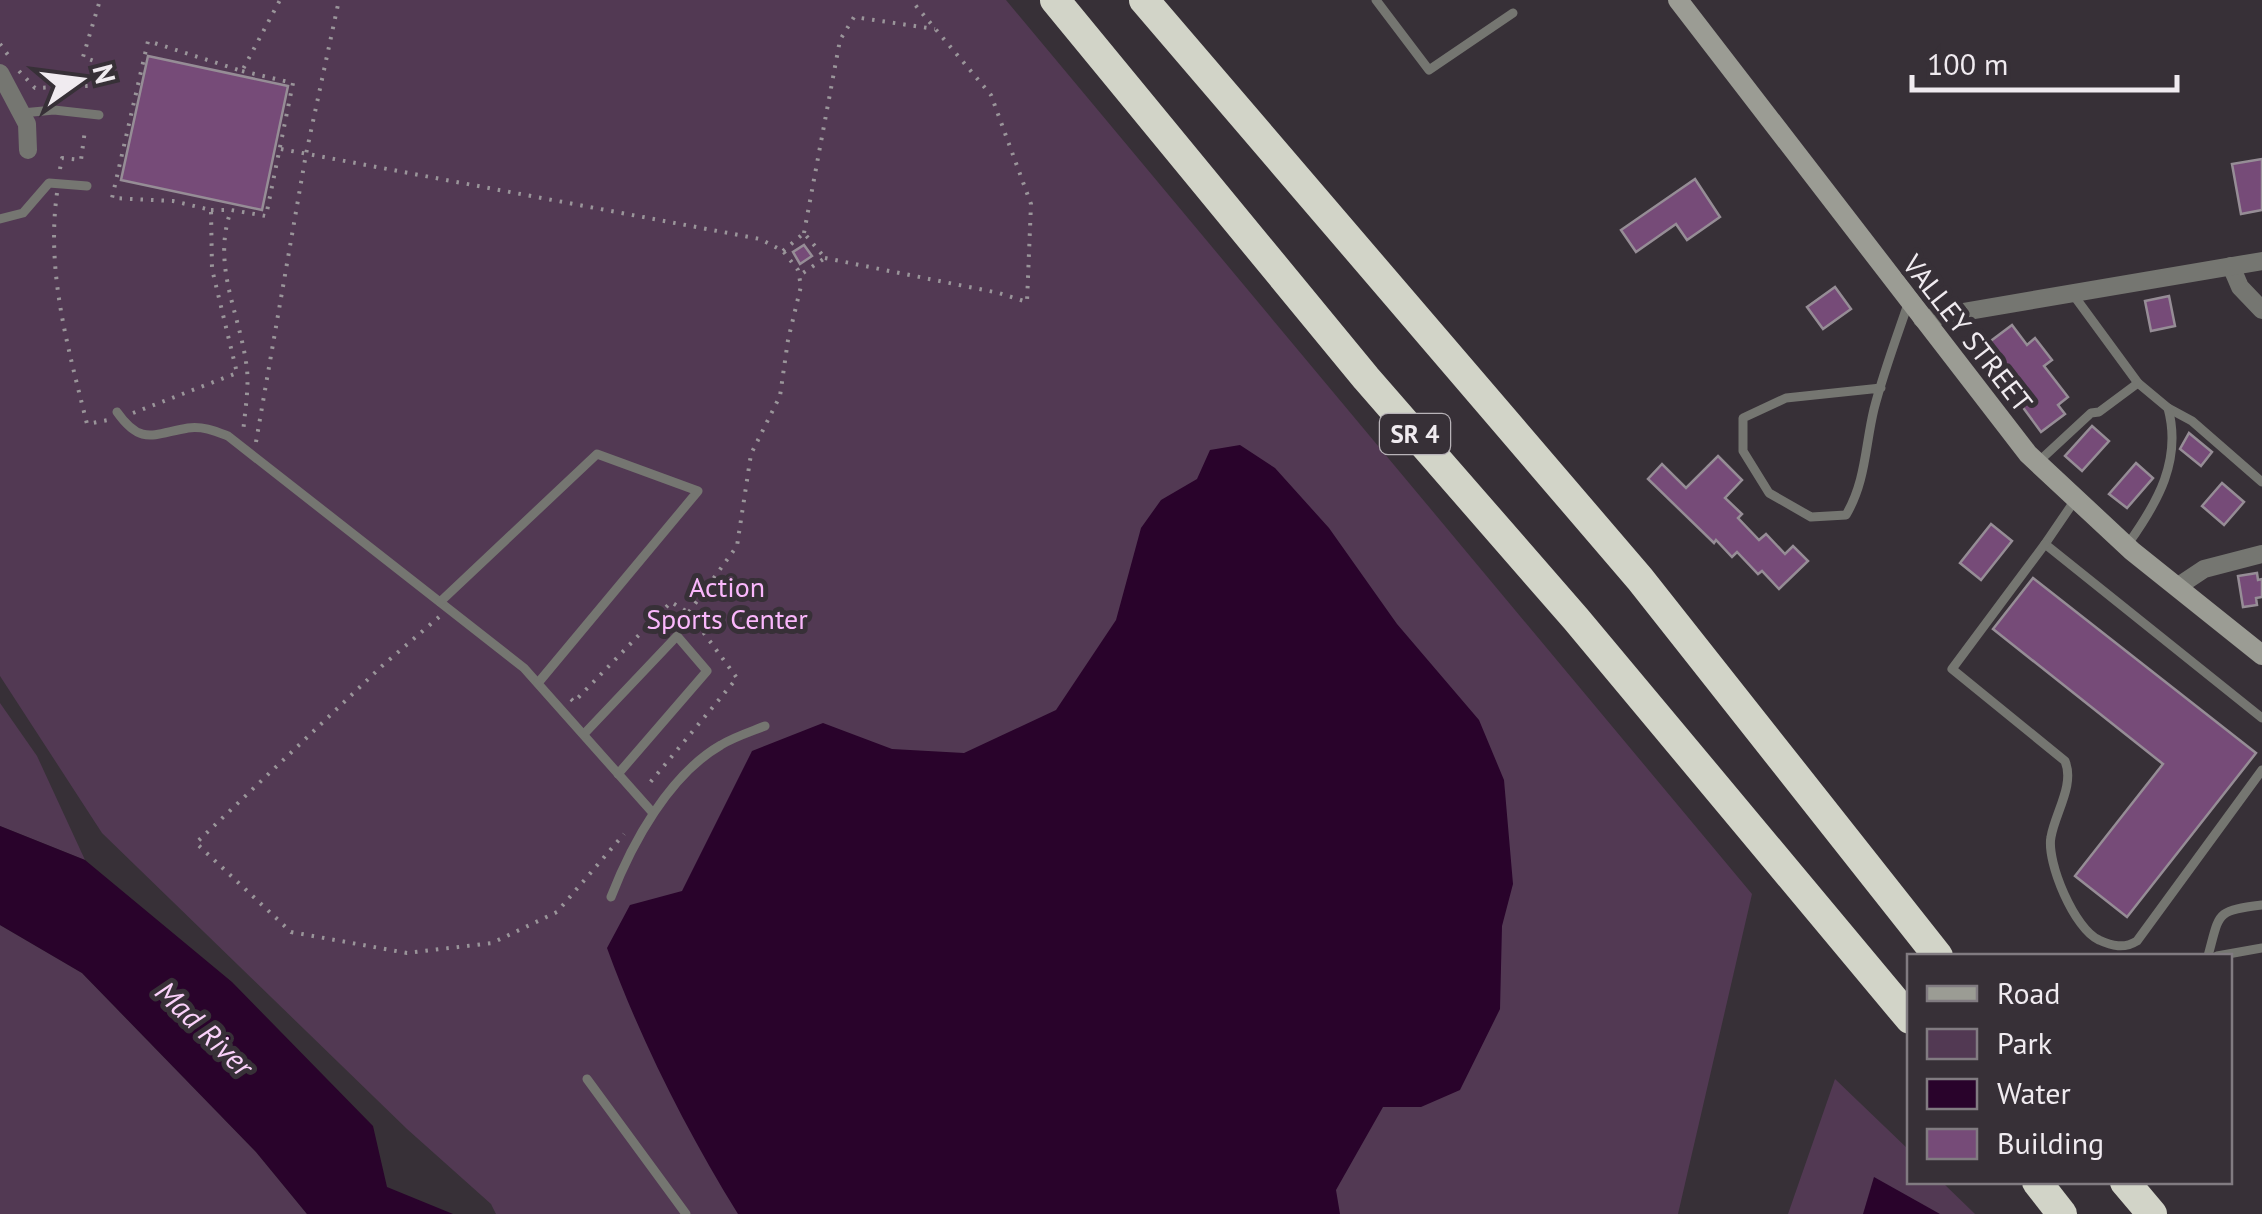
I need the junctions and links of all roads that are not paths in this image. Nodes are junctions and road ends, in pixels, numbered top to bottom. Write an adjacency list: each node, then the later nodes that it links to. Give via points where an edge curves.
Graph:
1 (1055, 0): 43 (highway, SR 4)
2 (1144, 0): 40 (highway, SR 4, via 1640,579)
3 (1376, 0): 5 (lane, via 1428,70)
4 (1678, 0): 15 (street, VALLEY STREET)
5 (1514, 13)
6 (0, 73): 7 (street)
7 (22, 113): 8 (lane); 9 (street)
8 (99, 115)
9 (28, 150)
10 (86, 186): 11 (lane, via 49,182 23,213)
11 (0, 219)
12 (2262, 261): 13 (street)
13 (2231, 266): 14 (street); 16 (street)
14 (2072, 293): 15 (street); 17 (lane)
15 (1915, 310): 18 (lane); 21 (street, VALLEY STREET)
16 (2262, 310)
17 (2138, 383): 19 (lane); 21 (lane, via 2092,413)
18 (1881, 388): 18 (lane, via 1865,470 1846,515 1811,517 1769,493 1742,450 1742,418 1786,398)
19 (2168, 408): 22 (lane); 25 (lane, via 2174,430 2159,500)
20 (115, 415): 28 (lane, via 139,434 206,428 228,436)
21 (2037, 463): 23 (street, VALLEY STREET)
22 (2262, 482)
23 (2075, 500): 24 (lane); 25 (street, VALLEY STREET)
24 (2045, 544): 31 (lane); 34 (lane, via 1952,669 2065,761 2068,779 2051,858 2089,936 2110,945 2136,941)
25 (2127, 546): 27 (street, VALLEY STREET)
26 (2262, 554): 27 (street, via 2204,569)
27 (2177, 587): 29 (street, VALLEY STREET)
28 (440, 602): 30 (lane); 30 (lane, via 597,454 698,491)
29 (2262, 655)
30 (538, 683): 33 (lane)
31 (2262, 718)
32 (764, 726): 36 (lane, via 690,769)
33 (584, 734): 35 (lane); 35 (lane, via 677,636 706,671)
34 (2262, 770)
35 (618, 774): 36 (lane)
36 (653, 813): 37 (lane)
37 (611, 897)
38 (2262, 905): 41 (lane, via 2218,918)
39 (2262, 948): 42 (lane)
40 (1936, 954)
41 (2209, 954)
42 (2228, 954)
43 (1907, 1015)
44 (587, 1080): 47 (lane)
45 (2039, 1184): 48 (highway)
46 (2127, 1184): 49 (highway)
47 (686, 1214)
48 (2062, 1214)
49 (2152, 1214)

